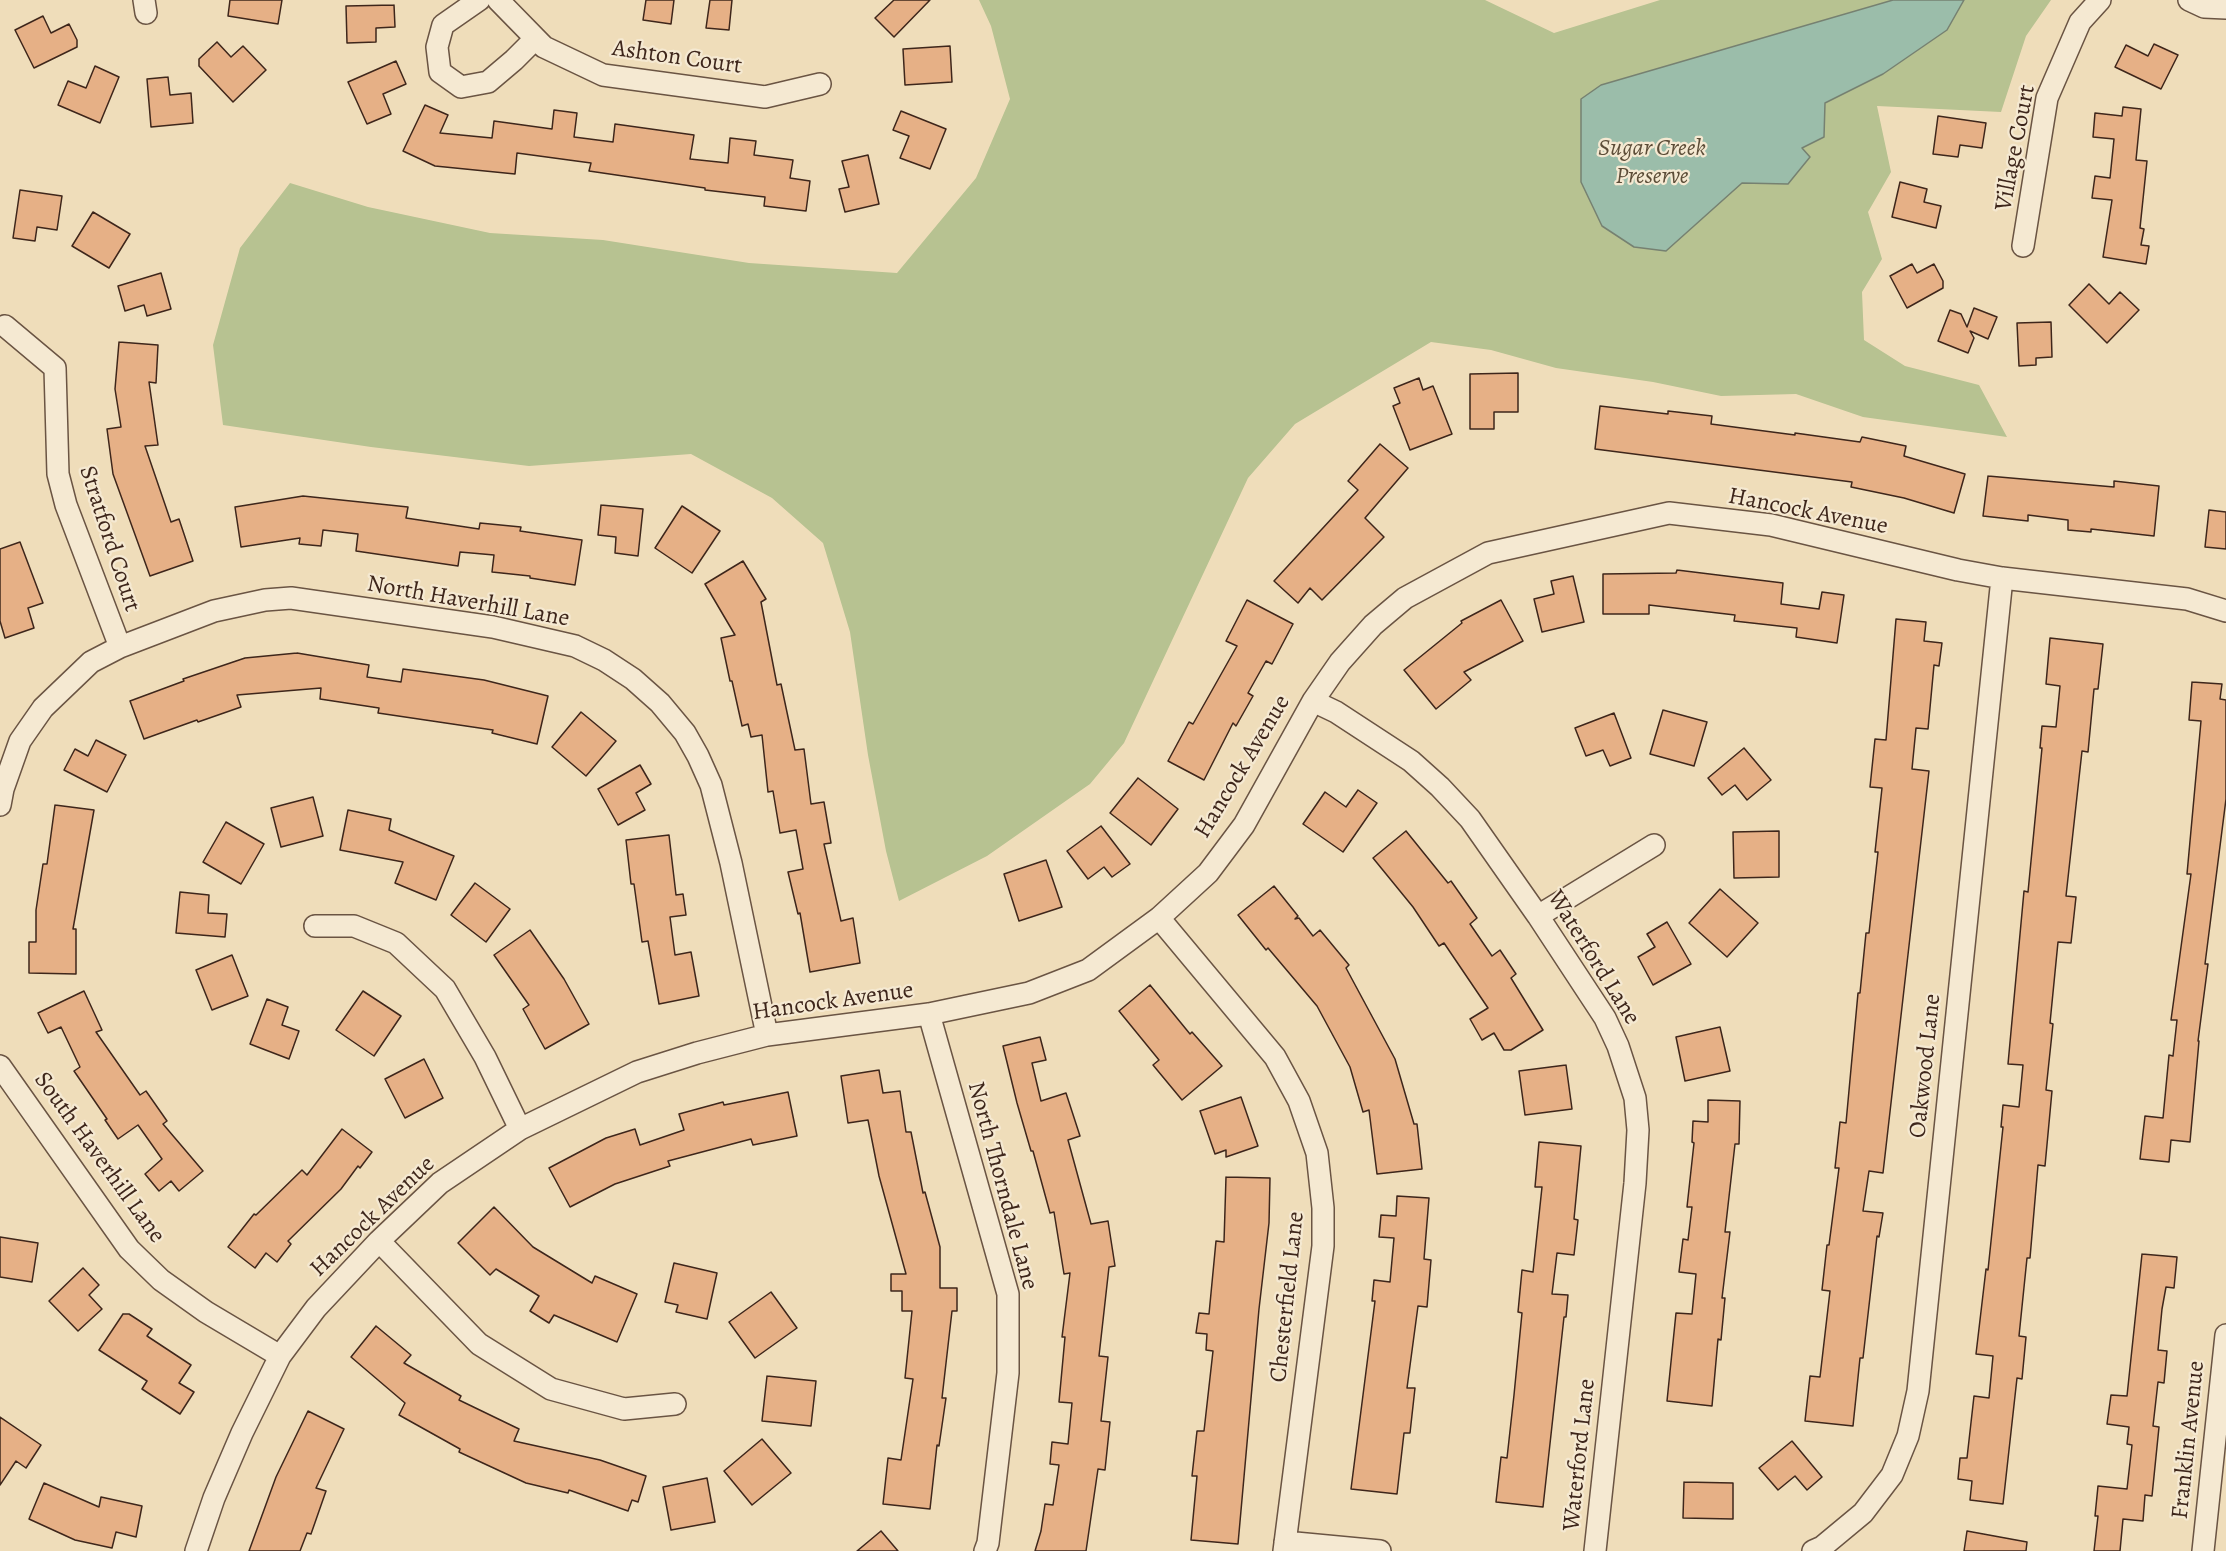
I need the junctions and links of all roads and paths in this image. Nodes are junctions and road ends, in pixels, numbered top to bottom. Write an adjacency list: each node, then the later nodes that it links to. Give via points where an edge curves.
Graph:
1 (479, 0): 6 (street, via 443,25 437,47 440,72 461,87 488,82)
2 (498, 0): 6 (street, Ashton Court)
3 (2100, 0): 8 (street, Village Court, via 2079,22 2047,98)
4 (2189, 0): 5 (street, via 2204,7)
5 (2226, 8)
6 (535, 39): 7 (street, Ashton Court, via 603,75 765,97)
7 (820, 84)
8 (2023, 246)
9 (5, 326): 12 (street, Stratford Court, via 55,368 58,474)
10 (2002, 578): 11 (street, Hancock Avenue, via 2187,599); 13 (street, Hancock Avenue, via 1771,525 1669,513 1488,553 1405,598 1373,625); 32 (street, Oakwood Lane, via 1918,1392 1908,1436 1892,1475 1863,1513)
11 (2226, 611)
12 (120, 647): 14 (street, via 91,662 43,708 20,741); 20 (street, North Haverhill Lane, via 214,611 291,598 493,627 575,646 603,660 660,703 685,733 711,785)
13 (1312, 700): 16 (street, Waterford Lane, via 1411,761 1440,787 1470,819); 17 (street, Hancock Avenue, via 1244,825 1208,873)
14 (0, 805)
15 (1654, 845): 16 (street)
16 (1538, 916): 31 (street, Waterford Lane, via 1609,1027 1635,1098 1637,1119 1635,1184)
17 (1159, 918): 19 (street, Hancock Avenue, via 1088,970 1029,993); 27 (street, Chesterfield Lane, via 1275,1057 1299,1101 1317,1153 1323,1246)
18 (315, 926): 22 (street, via 354,926 396,943 444,989 485,1057)
19 (928, 1014): 20 (street, Hancock Avenue); 29 (street, North Thorndale Lane, via 1008,1294 1008,1373)
20 (767, 1035): 22 (street, Hancock Avenue, via 637,1072)
21 (0, 1066): 25 (street, South Haverhill Lane, via 129,1248 161,1280)
22 (520, 1129): 23 (street, Hancock Avenue, via 440,1183)
23 (379, 1241): 25 (street, Hancock Avenue, via 316,1308); 26 (street, via 479,1344 551,1389 624,1409)
24 (2226, 1335): 33 (street, Franklin Avenue)
25 (280, 1356): 28 (street, Hancock Avenue, via 218,1487)
26 (675, 1404)
27 (1284, 1546): 30 (street)
28 (196, 1551)
29 (985, 1551)
30 (1380, 1551)
31 (1595, 1551)
32 (1813, 1551)
33 (2203, 1551)

